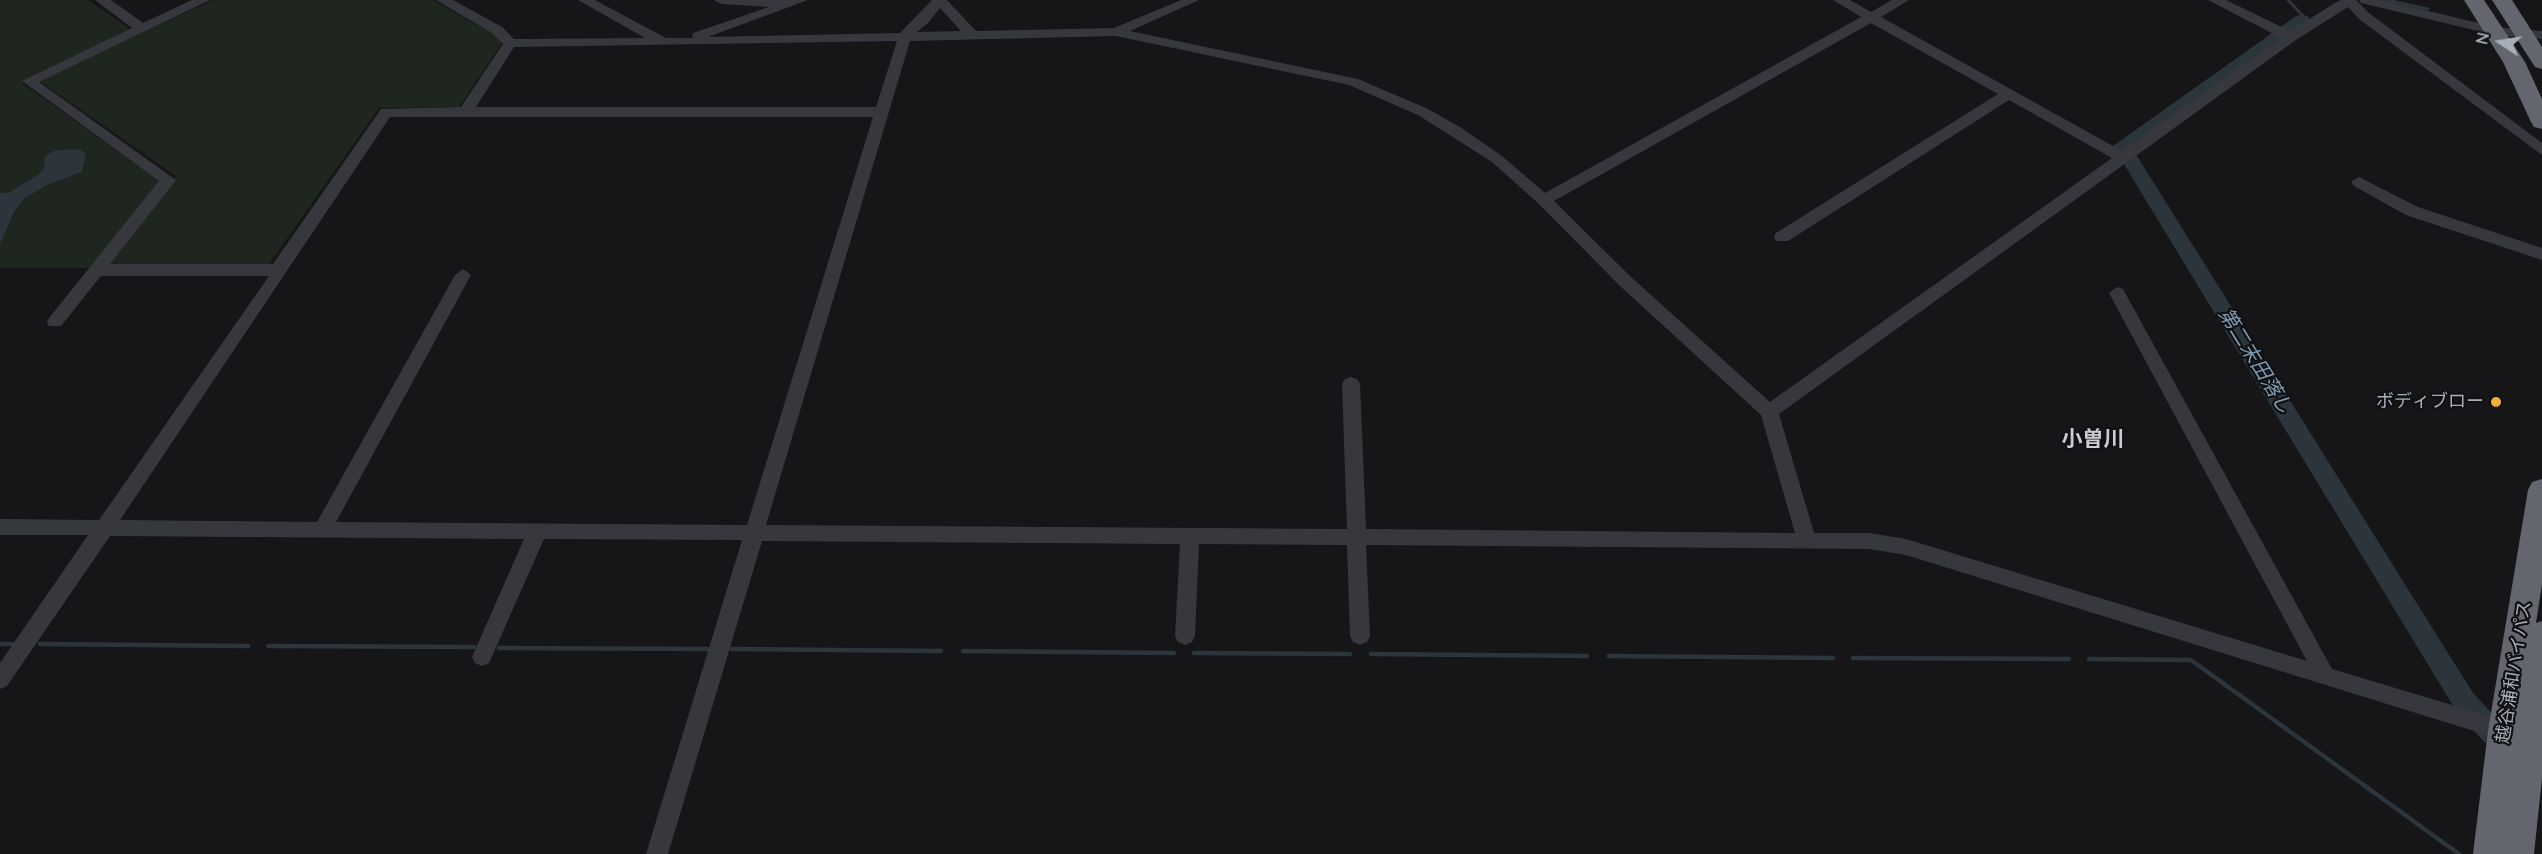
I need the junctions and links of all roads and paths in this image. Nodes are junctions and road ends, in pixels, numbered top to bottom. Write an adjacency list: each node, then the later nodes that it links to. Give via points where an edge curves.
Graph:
1 (102, 0): 17 (street)
2 (203, 0): 17 (street)
3 (443, 0): 26 (street, via 497,30)
4 (585, 0): 24 (street)
5 (721, 0): 15 (street)
6 (940, 0): 20 (street); 22 (street)
7 (1192, 0): 19 (street)
8 (1840, 0): 16 (street)
9 (1902, 0): 16 (street)
10 (2215, 0): 23 (street)
11 (2349, 0): 23 (street); 32 (street, via 2364,16)
12 (2366, 0): 18 (street)
13 (2474, 0): 18 (highway)
14 (2502, 0): 21 (highway)
15 (796, 2): 25 (street)
16 (1871, 18): 28 (street); 35 (street)
17 (142, 29): 38 (street, via 29,81 168,180)
18 (2495, 31): 21 (street); 31 (highway)
19 (1116, 32): 20 (street); 35 (street, via 1353,82 1455,130 1497,159)
20 (970, 33): 22 (street)
21 (2534, 34): 27 (highway)
22 (905, 36): 25 (street); 30 (street)
23 (2290, 37): 33 (street)
24 (664, 42): 25 (street); 26 (street)
25 (681, 42)
26 (510, 43): 29 (street)
27 (2542, 63)
28 (2008, 94): 33 (street); 36 (street)
29 (466, 111): 30 (street); 39 (street, via 386,112)
30 (883, 112): 50 (street)
31 (2542, 122)
32 (2542, 150)
33 (2124, 158): 44 (street)
34 (2359, 182): 37 (street, via 2412,211)
35 (1544, 200): 44 (street, via 1625,281)
36 (1782, 237)
37 (2542, 254)
38 (98, 270): 39 (street); 42 (street)
39 (278, 270): 47 (street)
40 (463, 275): 48 (street)
41 (2117, 293): 58 (street)
42 (55, 322)
43 (1351, 384): 52 (street)
44 (1769, 412): 53 (street)
45 (2542, 490): 60 (highway, 越谷浦和バイパス)
46 (0, 527): 47 (street)
47 (105, 528): 48 (street); 59 (street)
48 (322, 530): 49 (street)
49 (537, 531): 50 (street); 57 (street)
50 (756, 533): 51 (street); 61 (street)
51 (1190, 535): 52 (street); 55 (street)
52 (1357, 537): 53 (street); 56 (street)
53 (1807, 540): 58 (street, via 1869,541 1905,547)
54 (2542, 634): 60 (highway, 越谷浦和バイパス)
55 (1185, 636)
56 (1359, 636)
57 (482, 657)
58 (2325, 675): 60 (street)
59 (0, 680)
60 (2526, 737): 62 (highway, 越谷浦和バイパス); 63 (highway, 越谷浦和バイパス)
61 (657, 854)
62 (2490, 854)
63 (2517, 854)

